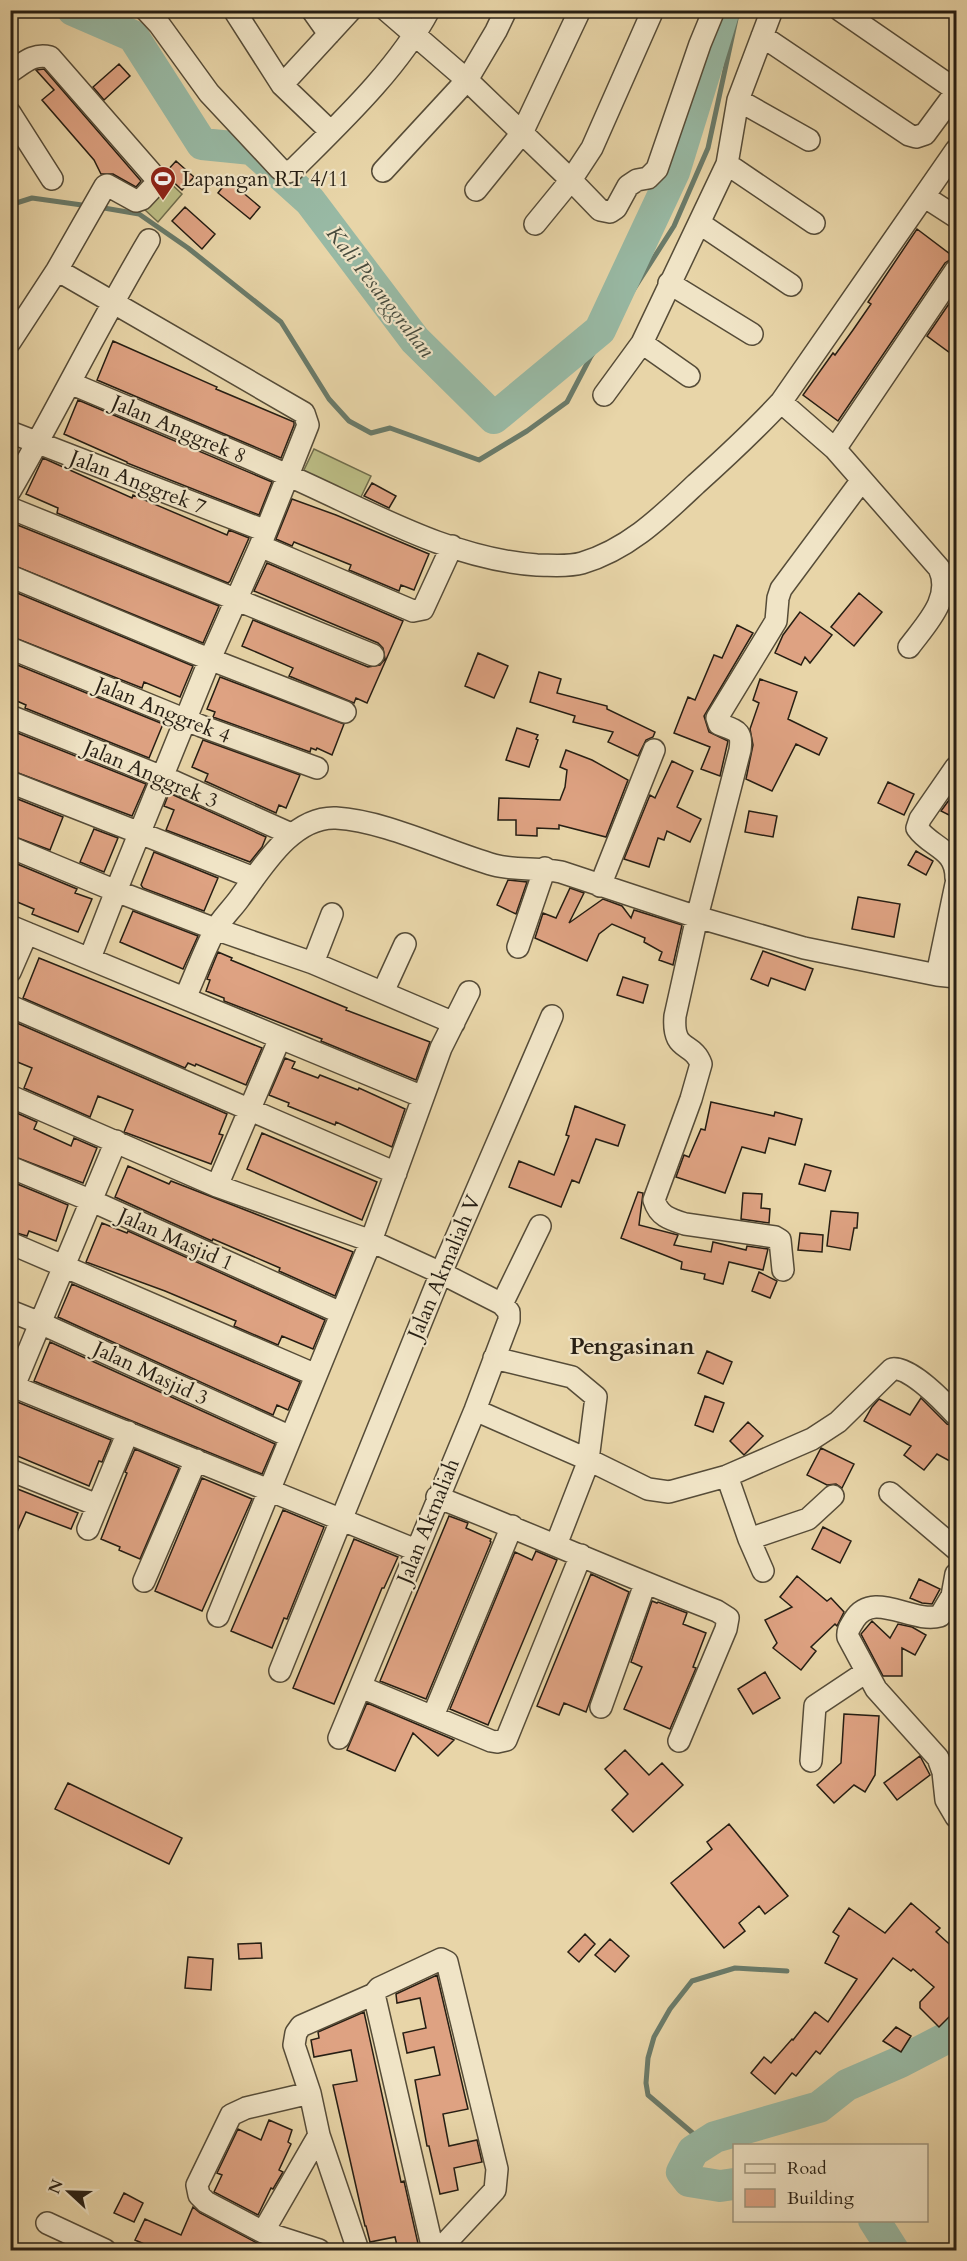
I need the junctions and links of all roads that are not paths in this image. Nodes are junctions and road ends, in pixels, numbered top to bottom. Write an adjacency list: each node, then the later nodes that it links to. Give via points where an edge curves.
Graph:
1 (234, 10): 18 (street)
2 (312, 10): 13 (street)
3 (351, 10): 13 (street)
4 (386, 10): 14 (street)
5 (429, 10): 14 (street)
6 (506, 10): 17 (street)
7 (580, 10): 23 (street)
8 (653, 10): 29 (street, via 592,148)
9 (714, 10): 29 (street, via 657,169 648,178 628,186 610,212 600,210)
10 (772, 10): 15 (street)
11 (840, 10): 19 (street)
12 (146, 11): 22 (street, via 209,93 280,169 293,170)
13 (329, 34): 18 (street)
14 (416, 35): 17 (street); 22 (street)
15 (762, 36): 19 (street, via 916,137 925,134); 20 (street)
16 (10, 72): 37 (street, via 32,57 50,57 154,176 156,184 142,199 99,198)
17 (467, 80): 23 (street); 27 (street)
18 (282, 85): 22 (street)
19 (957, 91)
20 (738, 100): 24 (street); 26 (street)
21 (10, 113): 28 (street)
22 (331, 132)
23 (522, 133): 29 (street); 30 (street)
24 (809, 140)
25 (957, 150): 31 (street, Jalan Anggrek 8)
26 (727, 164): 33 (street); 34 (street)
27 (383, 171)
28 (52, 179)
29 (571, 180): 35 (street)
30 (476, 190)
31 (925, 196): 32 (street); 48 (street, Jalan Anggrek 8)
32 (957, 217)
33 (814, 222)
34 (699, 223): 39 (street); 40 (street)
35 (535, 224)
36 (149, 240): 41 (street)
37 (57, 270): 41 (street); 43 (street)
38 (957, 270): 51 (street)
39 (669, 283): 42 (street); 44 (street)
40 (790, 285)
41 (113, 301): 46 (street); 52 (street, via 304,413 309,425)
42 (752, 334)
43 (10, 342)
44 (642, 343): 45 (street); 47 (street)
45 (689, 376)
46 (70, 383): 50 (street); 52 (street, Jalan Anggrek 8)
47 (604, 395)
48 (781, 402): 51 (street); 57 (street, Jalan Anggrek 8, via 652,525 596,558 564,565 514,563)
49 (10, 432): 50 (street, Jalan Anggrek 7)
50 (37, 443): 54 (street); 56 (street, Jalan Anggrek 7)
51 (835, 449): 53 (street)
52 (288, 475): 56 (street); 57 (street, Jalan Anggrek 8, via 384,520)
53 (862, 480): 60 (street, via 933,560 944,578 936,612); 82 (street, via 781,590 776,621 717,718 719,724 738,732 742,738)
54 (10, 490)
55 (10, 508): 59 (street)
56 (263, 539): 57 (street, Jalan Anggrek 7, via 413,611 423,609); 59 (street)
57 (452, 546)
58 (10, 576): 63 (street)
59 (235, 599): 62 (street); 63 (street)
60 (909, 647)
61 (10, 648): 66 (street, Jalan Anggrek 4)
62 (373, 655)
63 (210, 659): 64 (street); 66 (street)
64 (345, 712)
65 (10, 716): 70 (street, Jalan Anggrek 3)
66 (185, 720): 69 (street, Jalan Anggrek 4); 70 (street)
67 (654, 750): 79 (street)
68 (957, 766): 77 (street, via 917,828 952,859)
69 (316, 768)
70 (163, 777): 72 (street); 73 (street, Jalan Anggrek 3)
71 (10, 782): 72 (street)
72 (138, 834): 76 (street); 80 (street)
73 (291, 834): 75 (street, via 316,820 337,818 385,829 493,865); 76 (street)
74 (10, 847): 80 (street)
75 (545, 868): 79 (street); 86 (street)
76 (254, 878): 83 (street)
77 (957, 878)
78 (957, 884): 90 (street)
79 (600, 885): 82 (street)
80 (116, 891): 83 (street); 87 (street)
81 (332, 914): 88 (street)
82 (697, 917): 90 (street, via 804,948); 110 (street, via 673,1032 702,1064 654,1200 662,1215 670,1220 775,1237 782,1245)
83 (215, 929): 88 (street); 93 (street)
84 (19, 930): 87 (street); 89 (street)
85 (405, 944): 91 (street)
86 (518, 947)
87 (90, 958): 93 (street)
88 (313, 963): 91 (street)
89 (10, 972)
90 (947, 976)
91 (383, 992): 96 (street)
92 (469, 992): 96 (street)
93 (185, 999): 97 (street)
94 (10, 1006): 100 (street)
95 (552, 1016): 111 (street, Jalan Akmaliah V)
96 (454, 1023): 99 (street)
97 (280, 1038): 99 (street); 100 (street)
98 (10, 1096): 101 (street)
99 (423, 1097): 103 (street)
100 (248, 1110): 103 (street); 104 (street)
101 (116, 1141): 104 (street); 105 (street)
102 (10, 1167): 105 (street, Jalan Masjid 1)
103 (396, 1173): 107 (street)
104 (217, 1186): 107 (street)
105 (92, 1201): 109 (street); 114 (street, Jalan Masjid 1)
106 (540, 1226): 112 (street)
107 (371, 1241): 111 (street); 114 (street)
108 (10, 1243): 109 (street)
109 (64, 1265): 115 (street); 117 (street)
110 (783, 1270)
111 (441, 1273): 112 (street); 132 (street, Jalan Akmaliah V)
112 (502, 1304): 116 (street, Jalan Akmaliah, via 509,1312 509,1320)
113 (10, 1311): 115 (street, Jalan Masjid 3)
114 (341, 1313): 117 (street)
115 (40, 1323): 118 (street); 122 (street, Jalan Masjid 3)
116 (495, 1358): 119 (street, Jalan Akmaliah); 124 (street, via 572,1377 596,1397)
117 (316, 1375): 122 (street)
118 (12, 1385): 121 (street)
119 (475, 1410): 124 (street); 130 (street, Jalan Akmaliah)
120 (957, 1415): 126 (street, via 913,1377 898,1368 892,1369 824,1432)
121 (128, 1432): 123 (street); 131 (street)
122 (291, 1437): 127 (street)
123 (196, 1460): 127 (street); 142 (street)
124 (588, 1460): 126 (street, via 657,1492 675,1491); 136 (street)
125 (10, 1470): 131 (street)
126 (727, 1476): 135 (street)
127 (270, 1491): 132 (street); 144 (street)
128 (890, 1493): 137 (street)
129 (833, 1496): 135 (street, via 808,1519)
130 (437, 1497): 133 (street); 138 (street, Jalan Akmaliah)
131 (97, 1505): 134 (street)
132 (340, 1520): 138 (street); 145 (street, Jalan Akmaliah V)
133 (512, 1526): 136 (street); 149 (street)
134 (88, 1529)
135 (749, 1539): 140 (street)
136 (556, 1545): 139 (street)
137 (957, 1549)
138 (416, 1550): 147 (street, Jalan Akmaliah)
139 (581, 1555): 143 (street); 149 (street, via 506,1740 491,1741)
140 (764, 1571)
141 (957, 1574): 146 (street, via 952,1596 940,1616 919,1617 877,1606 858,1613 847,1631)
142 (144, 1581)
143 (645, 1584): 148 (street); 151 (street, via 728,1618)
144 (218, 1616)
145 (280, 1671)
146 (866, 1672): 152 (street, via 815,1706); 153 (street, via 938,1758 944,1773 946,1800)
147 (361, 1687): 149 (street); 150 (street, Jalan Akmaliah)
148 (601, 1707)
149 (433, 1716)
150 (339, 1738)
151 (679, 1741)
152 (811, 1761)
153 (957, 1817)
154 (374, 1994): 155 (street, via 301,2026 296,2033 294,2044); 162 (street); 162 (street, via 416,1969 441,1959 447,1962 497,2180 495,2190)
155 (310, 2093): 156 (street); 158 (street, via 231,2115 197,2185 198,2195 206,2202)
156 (319, 2135): 158 (street); 161 (street)
157 (47, 2223): 159 (street)
158 (262, 2232): 160 (street)
159 (105, 2250)
160 (319, 2250)
161 (358, 2250)
162 (439, 2250)

